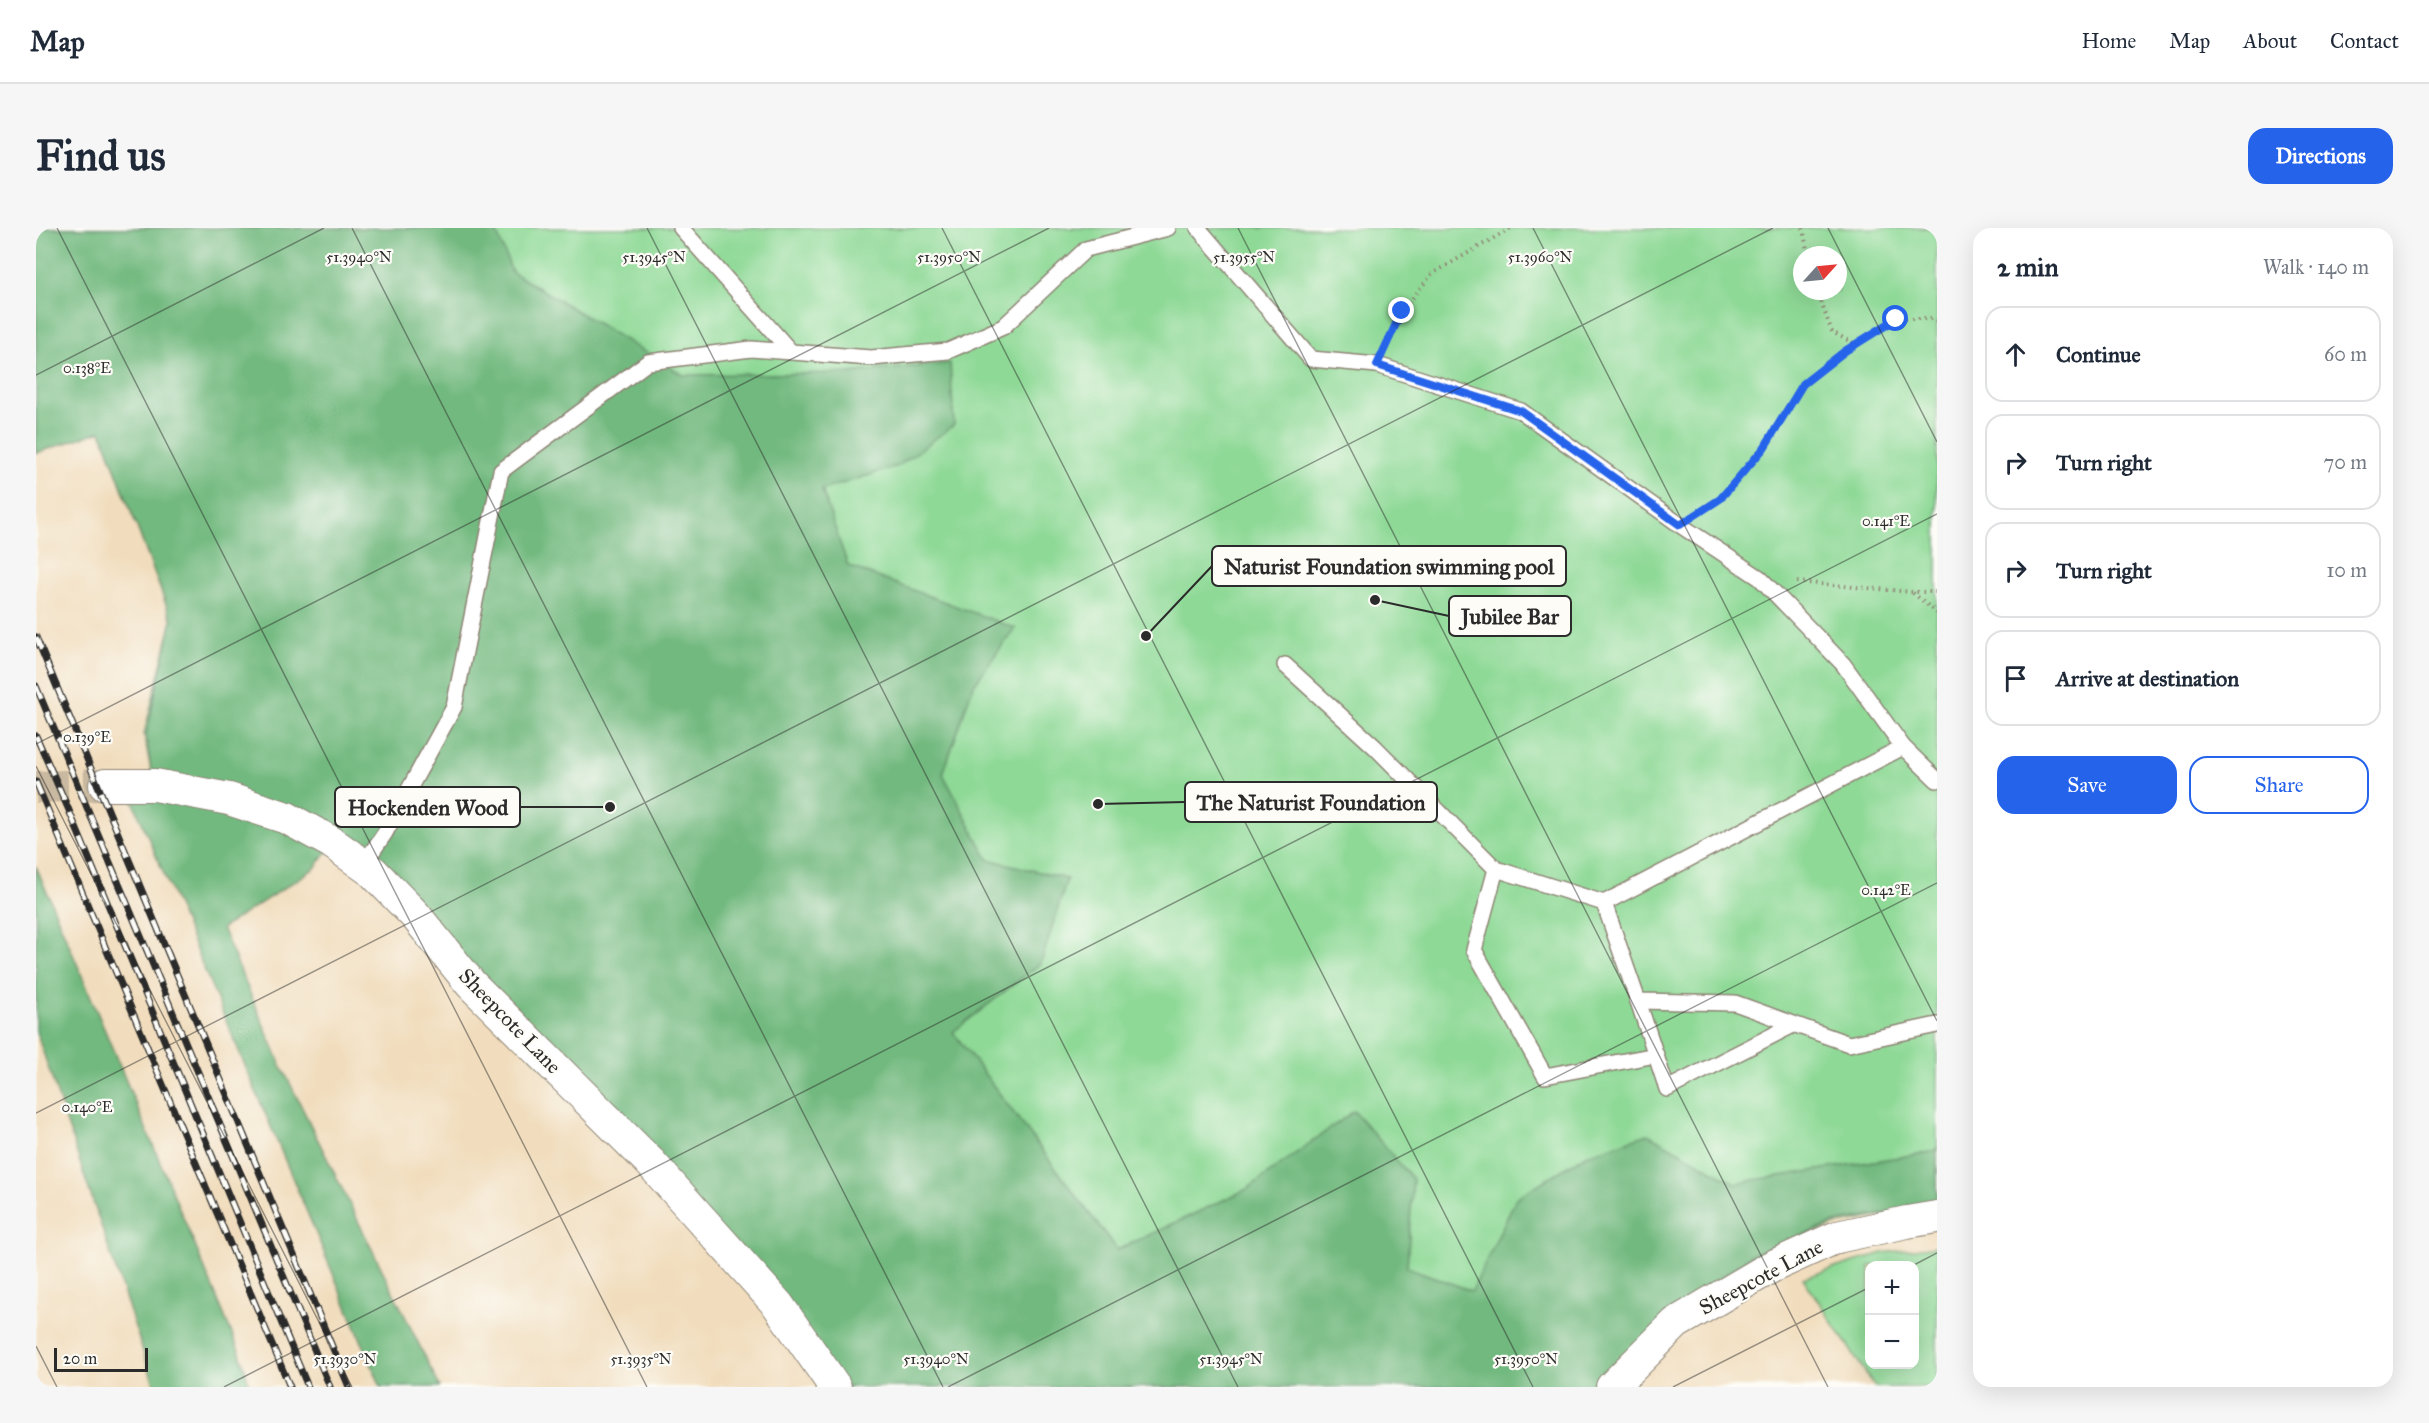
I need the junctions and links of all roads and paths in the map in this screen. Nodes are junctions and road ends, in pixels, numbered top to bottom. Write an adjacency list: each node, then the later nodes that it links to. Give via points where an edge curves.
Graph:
1 (681, 228): 10 (lane)
2 (1168, 228): 10 (lane, via 1086,249 1003,327 948,351 871,358)
3 (1198, 228): 11 (lane, via 1311,359)
4 (1511, 228): 11 (path, via 1432,274 1402,311)
5 (1803, 228): 6 (path)
6 (1806, 246)
7 (1820, 300): 9 (path, via 1832,332)
8 (1937, 322): 9 (path, via 1896,319)
9 (1856, 344): 12 (path, via 1803,384 1764,448 1720,499)
10 (791, 352): 21 (lane, via 751,349 648,362 501,471 454,707 385,833)
11 (1377, 365): 12 (lane, via 1521,411)
12 (1680, 525): 13 (lane)
13 (1760, 578): 14 (path); 18 (lane, via 1843,664)
14 (1913, 592): 15 (path); 16 (path)
15 (1937, 592)
16 (1937, 613)
17 (1285, 665): 22 (lane, via 1375,747)
18 (1904, 747): 19 (lane); 23 (lane)
19 (1937, 780)
20 (105, 785): 21 (street, Sheepcote Lane, via 156,785 229,798 287,818)
21 (363, 865): 29 (street, Sheepcote Lane, via 415,915 471,984 650,1162 778,1305)
22 (1496, 869): 23 (lane); 27 (lane, via 1474,950 1545,1076)
23 (1604, 903): 24 (lane)
24 (1638, 1001): 25 (lane, via 1735,1003); 27 (lane)
25 (1793, 1025): 26 (lane, via 1850,1044); 27 (lane, via 1667,1089)
26 (1937, 1025)
27 (1656, 1055)
28 (1937, 1217): 30 (street, Sheepcote Lane, via 1837,1237 1771,1267 1676,1323)
29 (835, 1387)
30 (1612, 1387)

